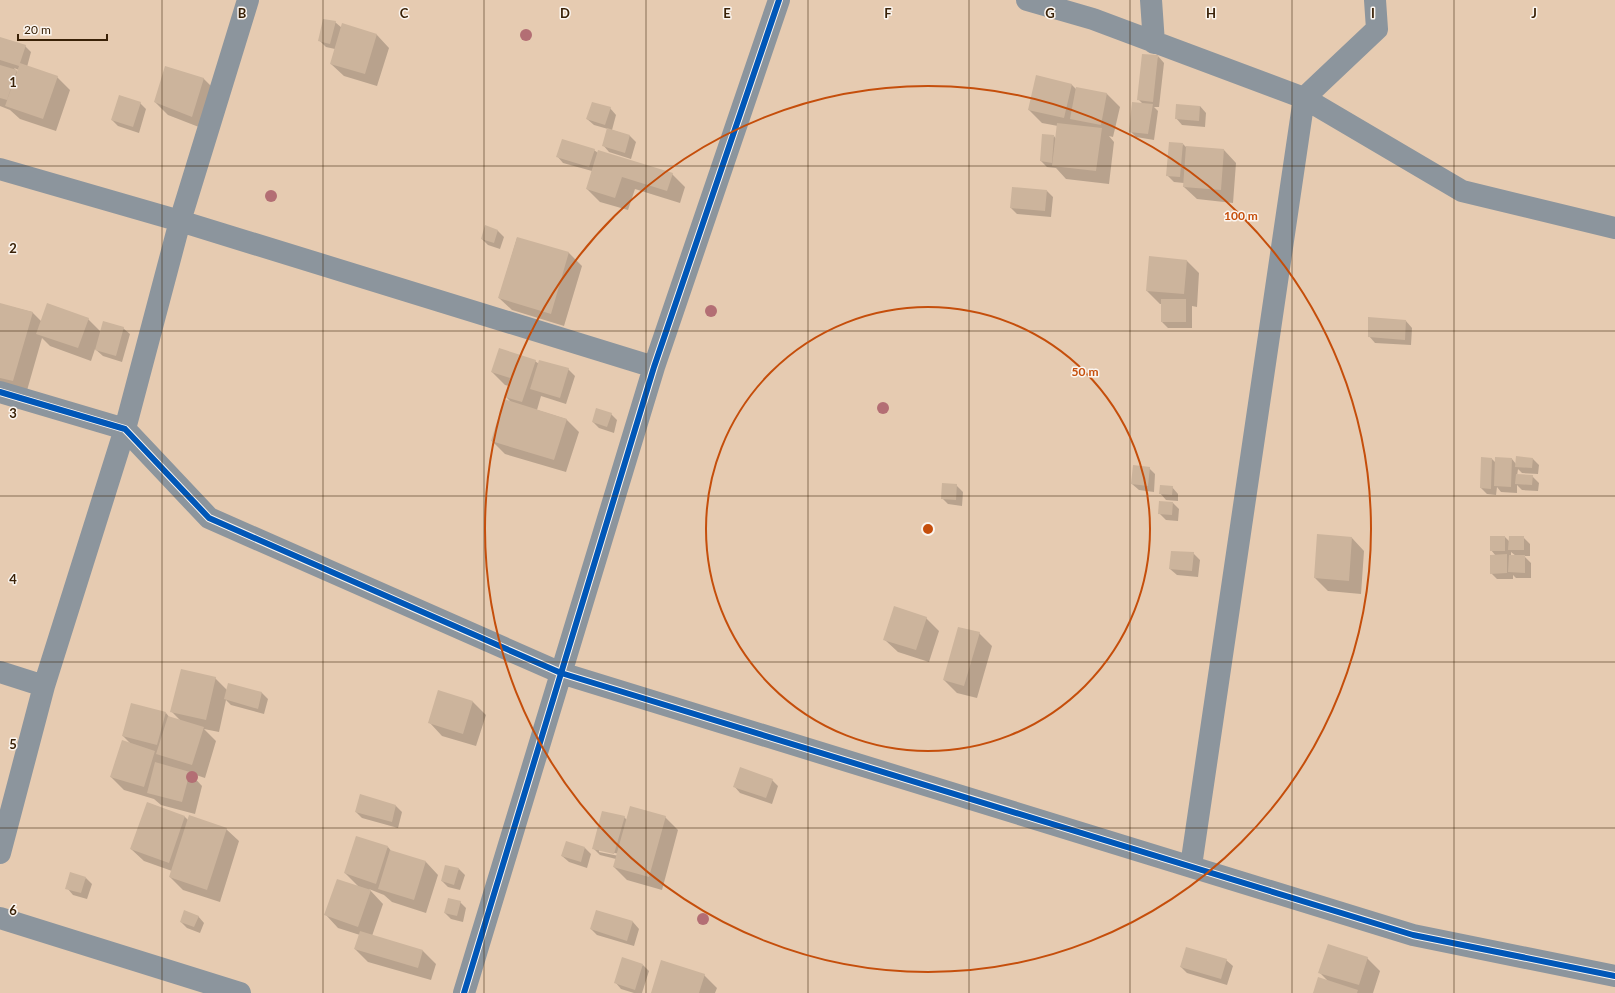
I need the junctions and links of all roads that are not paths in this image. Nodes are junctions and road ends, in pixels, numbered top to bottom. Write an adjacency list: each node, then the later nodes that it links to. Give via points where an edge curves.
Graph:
1 (248, 0): 9 (street)
2 (779, 0): 11 (street)
3 (1027, 0): 6 (street, via 1093,19)
4 (1151, 0): 6 (street)
5 (1375, 0): 7 (street, via 1377,30)
6 (1154, 43): 7 (street)
7 (1304, 98): 10 (street, via 1462,191); 18 (street)
8 (0, 168): 9 (street)
9 (180, 221): 11 (street); 13 (street)
10 (1615, 228)
11 (654, 366): 15 (street)
12 (0, 392): 13 (street)
13 (125, 429): 15 (street, via 209,518); 16 (street)
14 (0, 672): 16 (street)
15 (561, 673): 18 (street); 22 (street)
16 (44, 686): 17 (street)
17 (0, 853)
18 (1191, 866): 20 (street, via 1413,935)
19 (0, 918): 21 (street)
20 (1615, 976)
21 (240, 993)
22 (464, 993)

